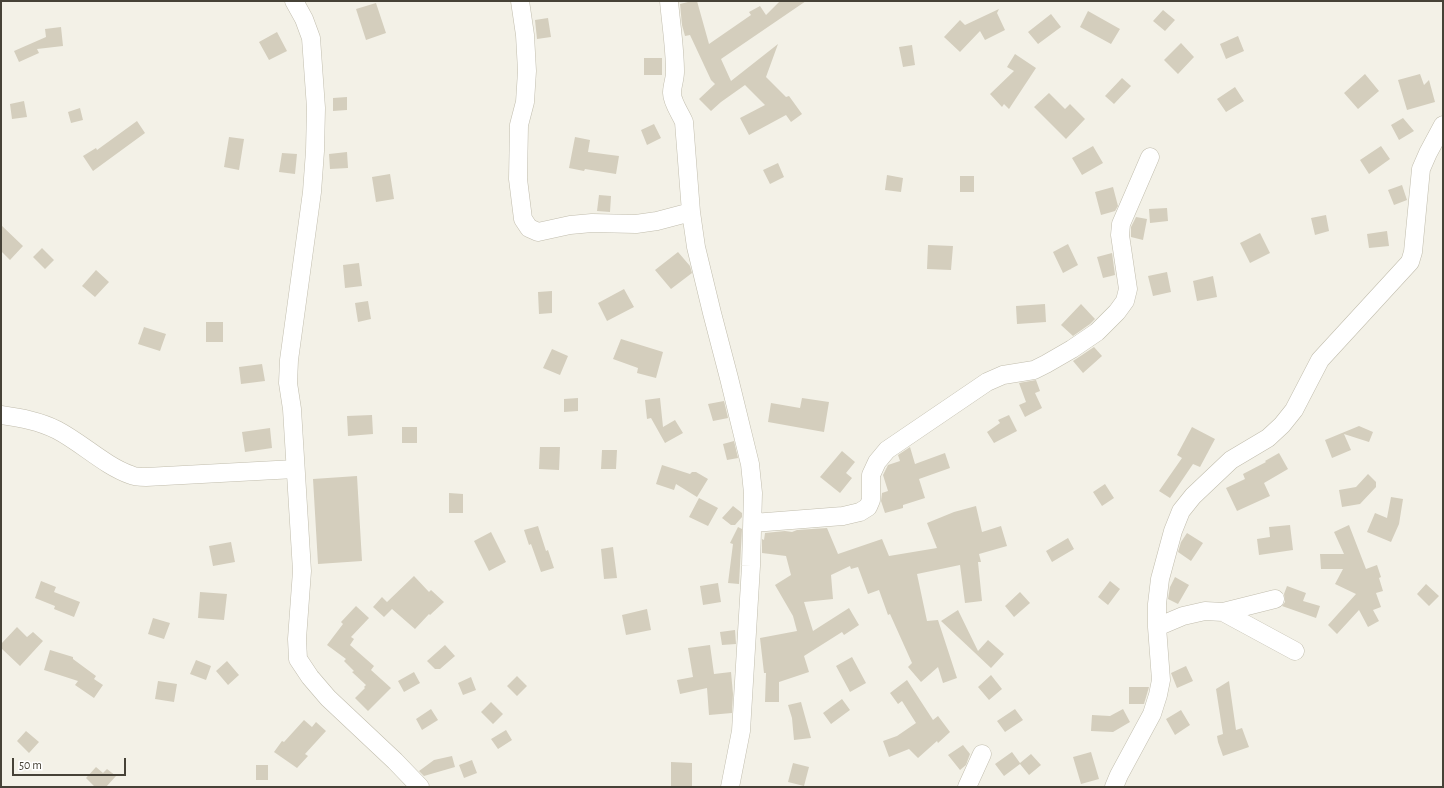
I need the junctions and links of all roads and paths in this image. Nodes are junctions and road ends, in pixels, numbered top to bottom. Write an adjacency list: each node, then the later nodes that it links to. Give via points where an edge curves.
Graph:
1 (294, 1): 8 (street, via 311,38 316,108 312,192 289,360 288,383)
2 (520, 1): 6 (street, via 528,71 525,102 519,125 518,179 523,220 529,228 538,232 592,223 636,224)
3 (669, 1): 6 (street, via 675,68 672,93 684,122)
4 (1443, 125): 12 (street, via 1421,169 1414,252 1410,262 1320,360 1294,410 1282,425 1268,438 1231,460 1181,511 1160,579)
5 (1150, 156): 9 (street, via 1121,224 1120,235 1128,289 1125,301 1097,332 1034,370 1003,375 987,382 887,450 871,475 871,500 868,507 860,512 843,516)
6 (691, 212): 9 (street, via 698,254 750,464 753,493)
7 (1, 415): 8 (street, via 31,419 56,430 132,476)
8 (295, 469): 15 (street, via 302,571 298,659 328,698)
9 (752, 523): 16 (street, via 741,731)
10 (1274, 599): 11 (street)
11 (1223, 612): 12 (street, via 1183,616); 13 (street)
12 (1157, 627): 18 (street, via 1161,680 1158,695 1152,714)
13 (1295, 651)
14 (982, 754): 17 (street)
15 (420, 787)
16 (730, 787)
17 (967, 787)
18 (1114, 787)

